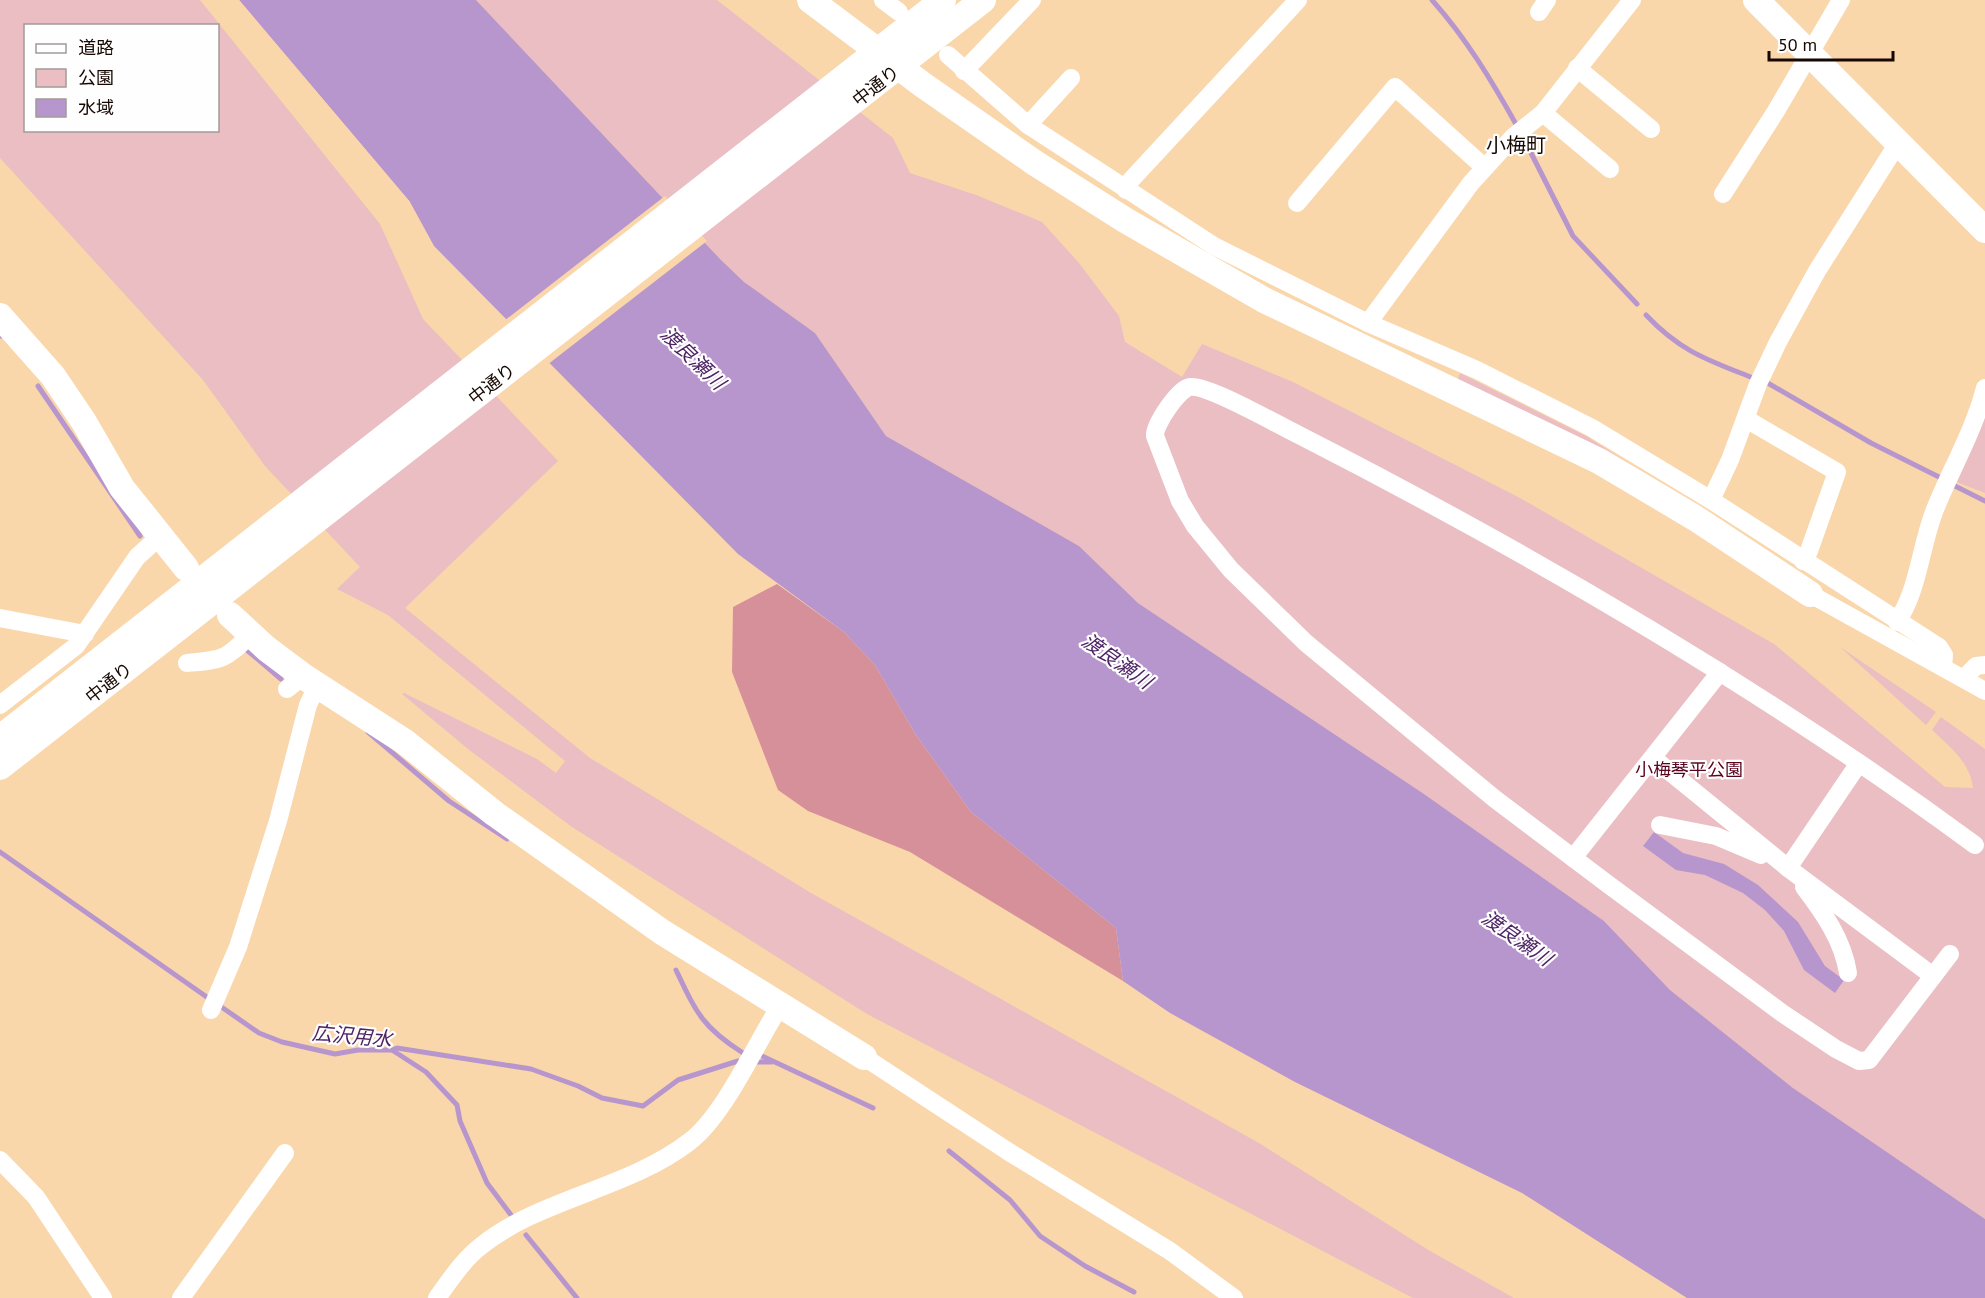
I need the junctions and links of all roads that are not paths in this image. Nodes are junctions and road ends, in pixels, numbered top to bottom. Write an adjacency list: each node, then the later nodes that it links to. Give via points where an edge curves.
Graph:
1 (810, 0): 9 (street)
2 (943, 0): 9 (street, 中通り)
3 (983, 0): 12 (street, 中通り)
4 (1032, 0): 14 (street)
5 (1298, 0): 22 (street, via 1131,180)
6 (1632, 0): 13 (street)
7 (1756, 0): 10 (street)
8 (1841, 0): 10 (street)
9 (879, 52): 12 (street); 32 (street, 中通り)
10 (1809, 53): 19 (street); 23 (street)
11 (948, 55): 14 (street)
12 (900, 67): 32 (street, 中通り); 35 (street, via 1080,193 1221,277 1599,461)
13 (1577, 68): 16 (street); 18 (street)
14 (964, 70): 17 (street)
15 (1071, 78): 17 (street)
16 (1543, 113): 20 (street); 21 (street)
17 (1028, 125): 22 (street)
18 (1651, 129)
19 (1898, 143): 25 (street); 29 (street, via 1793,314 1758,384)
20 (1484, 167): 24 (street, via 1395,87); 27 (street)
21 (1610, 169)
22 (1126, 190): 27 (street, via 1214,246)
23 (1723, 194)
24 (1297, 203)
25 (1985, 230)
26 (0, 316): 31 (street, via 71,401 122,488)
27 (1368, 323): 30 (street, via 1477,370 1592,428)
28 (1985, 388): 38 (street, via 1933,514 1917,580)
29 (1746, 419): 30 (street); 33 (street, via 1837,472)
30 (1711, 500): 33 (street)
31 (159, 537): 34 (street); 39 (street, via 137,557)
32 (267, 545): 49 (street, 中通り); 52 (street, 中通り)
33 (1803, 561): 38 (street)
34 (186, 568)
35 (1810, 594): 43 (street)
36 (230, 615): 40 (street)
37 (0, 618): 39 (street)
38 (1897, 622): 43 (street, via 1939,647 1944,655)
39 (85, 634): 48 (street, via 76,646)
40 (250, 635): 41 (street, via 220,660); 46 (street)
41 (187, 663)
42 (1985, 665): 45 (street, via 1976,666)
43 (1943, 667): 45 (street)
44 (1720, 672): 50 (street); 51 (street); 55 (street, via 1377,475 1210,392 1194,386 1182,390 1155,427 1155,436 1180,501 1231,570 1306,643 1486,792)
45 (1964, 678): 47 (street)
46 (302, 684): 60 (street, via 396,736 495,814 662,932); 61 (street, via 308,705 278,821 238,947)
47 (1985, 691)
48 (0, 705)
49 (0, 738)
50 (1653, 758): 55 (street); 56 (street)
51 (1859, 763): 54 (street); 56 (street)
52 (0, 767)
53 (1660, 825): 56 (street, via 1716,836)
54 (1975, 845)
55 (1573, 858): 59 (street, via 1782,1012 1859,1061 1869,1060 1877,1053)
56 (1788, 867): 58 (street, via 1831,926); 59 (street)
57 (1950, 954): 59 (street)
58 (1848, 972)
59 (1933, 976)
60 (780, 1006): 62 (street); 67 (street, via 724,1102 691,1141 645,1169 493,1237 471,1255)
61 (210, 1010)
62 (864, 1057): 68 (street, via 1170,1251)
63 (285, 1153): 66 (street)
64 (0, 1160): 65 (street, via 36,1197)
65 (103, 1298)
66 (181, 1298)
67 (436, 1298)
68 (1234, 1298)

